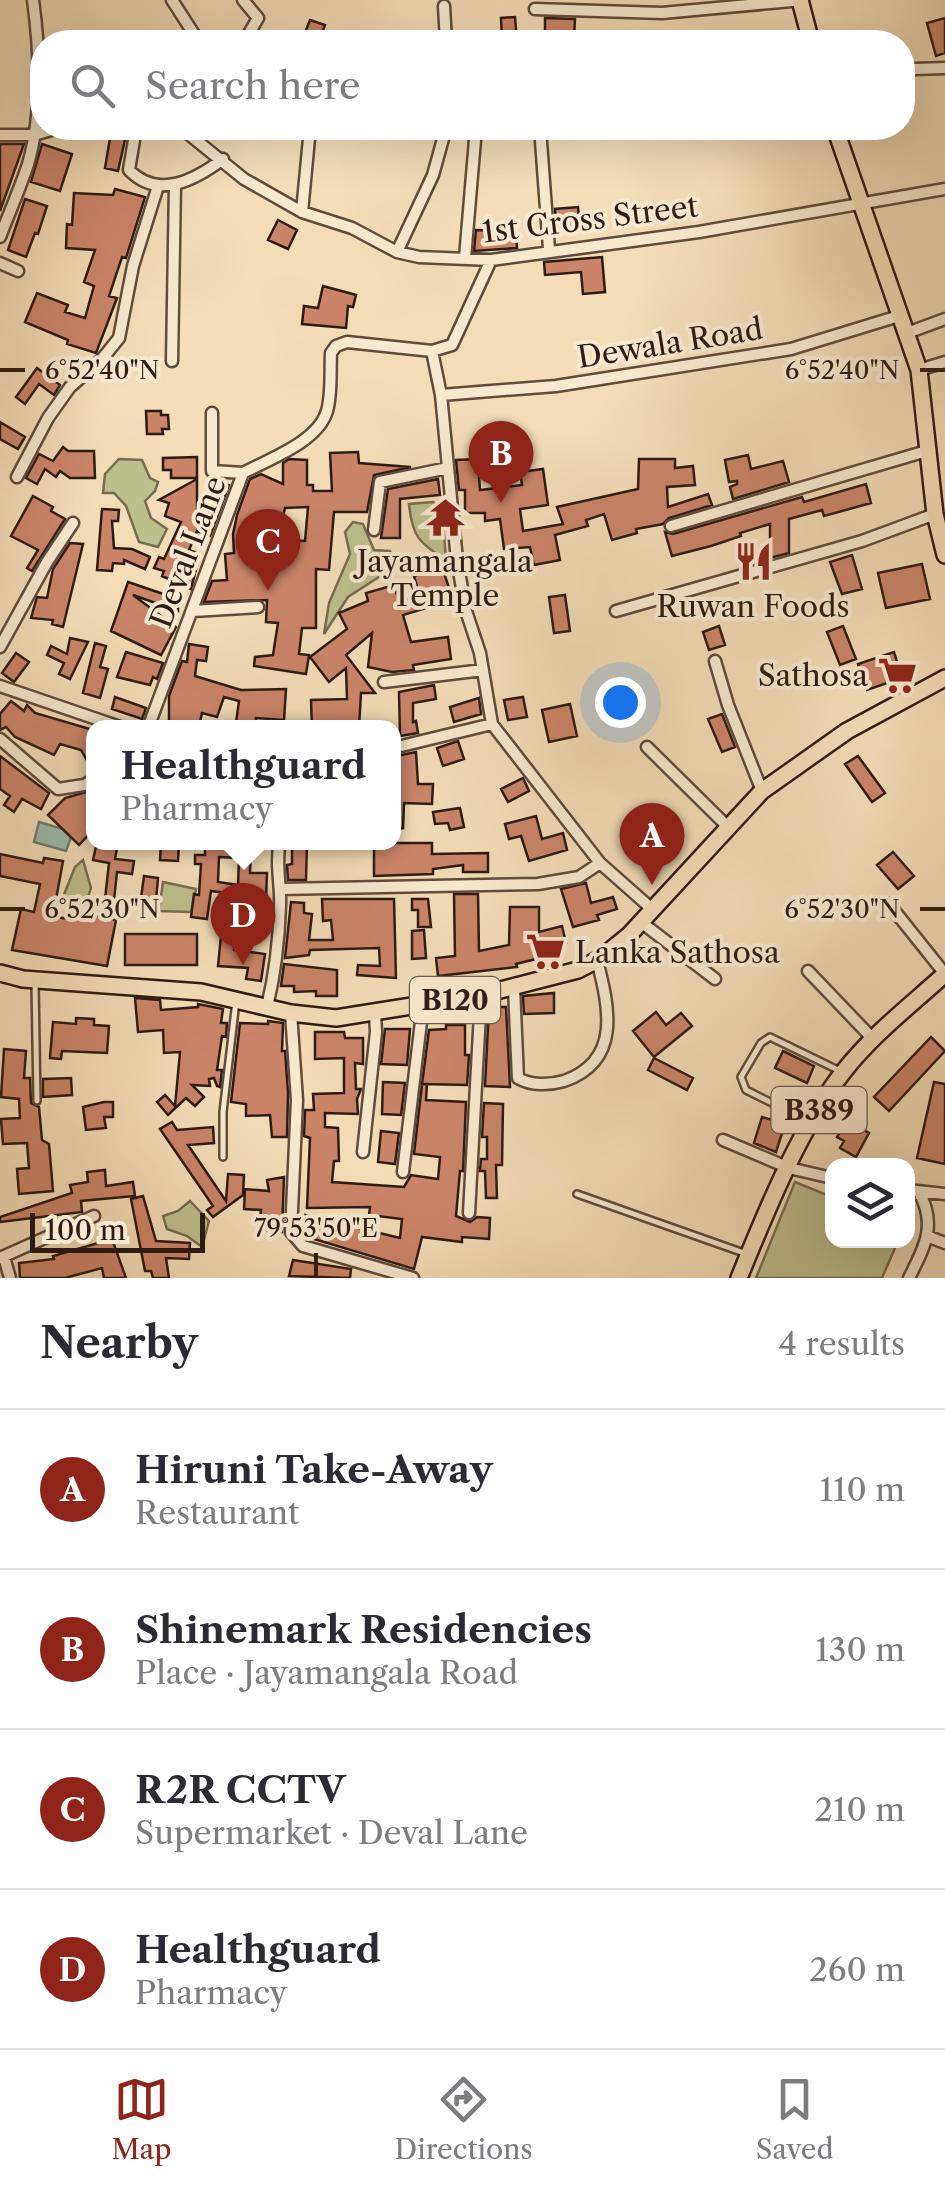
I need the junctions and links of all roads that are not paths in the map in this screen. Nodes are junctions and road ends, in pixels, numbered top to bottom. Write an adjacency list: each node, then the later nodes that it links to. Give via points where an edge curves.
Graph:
1 (33, 0): 7 (street)
2 (172, 0): 8 (street)
3 (243, 0): 9 (street, via 258,18)
4 (802, 0): 6 (street, via 662,13); 11 (main road)
5 (444, 6): 10 (street)
6 (535, 9)
7 (37, 30)
8 (191, 30)
9 (251, 30)
10 (445, 30)
11 (808, 30)
12 (945, 68): 13 (street)
13 (915, 69)
14 (0, 134): 15 (street)
15 (30, 134)
16 (33, 140): 30 (street)
17 (134, 140): 25 (street, via 129,170)
18 (198, 140): 24 (street, 1st Cross Street)
19 (309, 140): 29 (street)
20 (443, 140): 32 (street)
21 (475, 140): 33 (street)
22 (541, 140): 31 (street)
23 (839, 140): 28 (main road)
24 (224, 159): 26 (street); 29 (street, 1st Cross Street, via 244,179)
25 (158, 186): 26 (street); 49 (street, via 119,338 70,387)
26 (175, 186): 41 (street)
27 (945, 189): 28 (street, 1st Cross Street)
28 (860, 206): 31 (street, 1st Cross Street); 37 (main road)
29 (302, 212): 32 (street, 1st Cross Street)
30 (0, 237)
31 (549, 249): 34 (street, 1st Cross Street)
32 (397, 252): 33 (street, 1st Cross Street)
33 (465, 258): 34 (street, 1st Cross Street)
34 (491, 260): 40 (street, via 452,345)
35 (0, 263): 36 (street)
36 (18, 271)
37 (902, 315): 39 (main road); 44 (street, Dewala Road, via 792,349 556,386)
38 (945, 319): 39 (street)
39 (907, 333): 43 (main road)
40 (432, 351): 44 (street); 48 (street, Deval Lane, via 336,346 327,412 316,429)
41 (172, 361)
42 (945, 362): 43 (street)
43 (919, 370): 46 (main road)
44 (441, 395): 47 (street)
45 (212, 413): 48 (street, via 212,471)
46 (930, 450): 50 (main road); 52 (street)
47 (448, 468): 53 (street, via 380,482); 60 (street, via 457,560)
48 (243, 473): 56 (street, Deval Lane)
49 (17, 477)
50 (940, 508): 54 (main road); 57 (street, via 862,542)
51 (73, 523): 58 (street)
52 (672, 526)
53 (374, 530)
54 (945, 555)
55 (258, 607): 56 (street)
56 (193, 611): 65 (street, Deval Lane)
57 (616, 611)
58 (0, 646)
59 (715, 661): 71 (street)
60 (483, 670): 62 (street); 66 (street)
61 (941, 681): 71 (main road, B120)
62 (384, 682)
63 (0, 686): 64 (street)
64 (100, 720)
65 (151, 720)
66 (492, 724): 68 (street); 74 (street)
67 (0, 738): 70 (street, via 58,788)
68 (401, 746)
69 (647, 747): 72 (street)
70 (86, 784)
71 (762, 791): 72 (main road, B120)
72 (728, 826): 77 (main road, B120)
73 (278, 850): 75 (street)
74 (600, 864): 75 (street, via 578,877 538,884); 77 (street)
75 (280, 889): 88 (street)
76 (889, 904): 81 (street)
77 (647, 916): 78 (main road, B120); 83 (street)
78 (597, 960): 84 (main road, B120); 84 (street, via 607,996 607,1037 582,1074 556,1084 518,1078)
79 (808, 971): 91 (street)
80 (0, 974): 82 (main road, B120)
81 (945, 974): 91 (main road, B389)
82 (35, 980): 86 (main road, B120); 93 (lane)
83 (716, 980)
84 (514, 988): 85 (main road, B120)
85 (481, 995): 87 (main road, B120); 105 (street)
86 (236, 999): 88 (main road, B120); 97 (lane)
87 (424, 1006): 90 (main road, B120); 99 (street)
88 (267, 1007): 89 (main road, B120)
89 (291, 1013): 90 (main road, B120); 112 (street, via 297,1100 291,1232 303,1246)
90 (374, 1014): 96 (street)
91 (873, 1039): 92 (main road, B389)
92 (842, 1072): 94 (main road, B389); 94 (lane, via 770,1037 761,1043 741,1077 746,1090)
93 (37, 1101)
94 (812, 1122): 98 (main road, B389)
95 (723, 1140): 98 (street)
96 (363, 1152)
97 (223, 1157)
98 (789, 1168): 100 (street); 109 (main road, B389)
99 (403, 1172)
100 (825, 1176)
101 (915, 1191): 104 (street)
102 (915, 1192): 107 (street, via 929,1210)
103 (577, 1194): 109 (lane)
104 (945, 1194)
105 (469, 1213)
106 (94, 1216): 110 (street)
107 (927, 1236): 108 (street); 114 (street)
108 (945, 1243)
109 (748, 1254): 113 (main road, B389)
110 (2, 1257): 111 (street)
111 (10, 1278)
112 (413, 1278)
113 (738, 1278)
114 (909, 1278)

